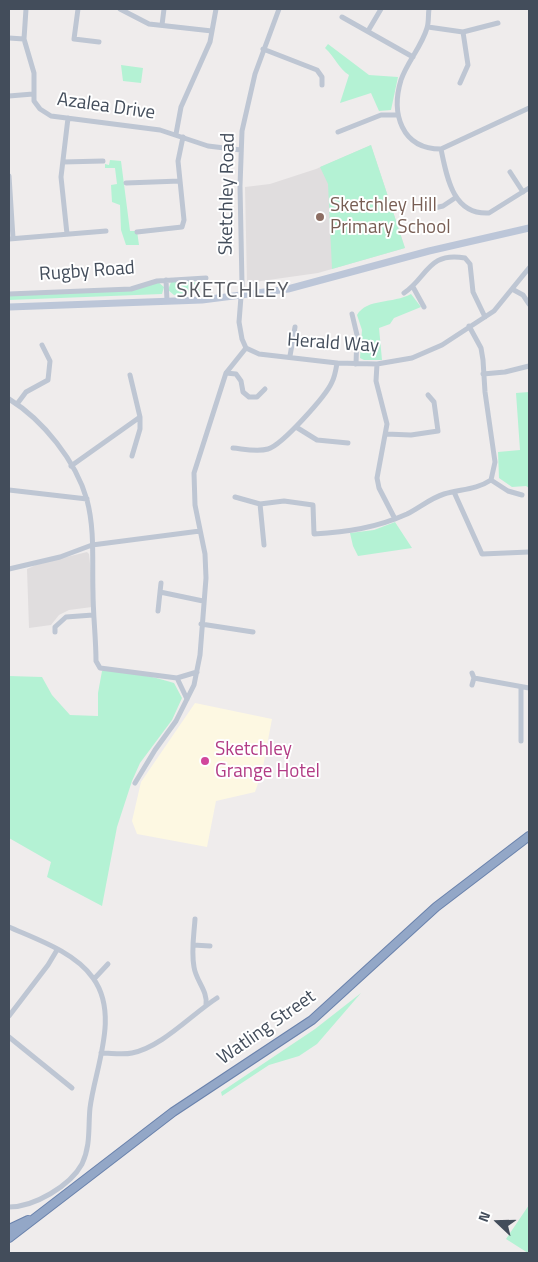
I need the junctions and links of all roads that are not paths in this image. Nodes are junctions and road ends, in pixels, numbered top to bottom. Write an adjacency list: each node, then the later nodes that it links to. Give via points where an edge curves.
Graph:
1 (26, 9): 17 (street, Azalea Drive)
2 (78, 9): 18 (street, via 74,40)
3 (120, 9): 11 (street, via 149,24)
4 (164, 9): 11 (street)
5 (216, 9): 13 (street)
6 (279, 9): 19 (street, Sketchley Road)
7 (381, 9): 14 (street)
8 (428, 9): 12 (street)
9 (342, 16): 14 (street)
10 (498, 23): 15 (street)
11 (162, 26): 13 (street)
12 (428, 27): 15 (street); 20 (street)
13 (212, 31): 29 (street, via 181,108)
14 (368, 31): 20 (street)
15 (464, 32): 21 (street, via 468,65)
16 (9, 38): 17 (street)
17 (24, 39): 23 (street, Azalea Drive, via 34,73)
18 (98, 42)
19 (262, 49): 22 (street, via 317,70 322,77); 32 (street, Sketchley Road, via 248,104)
20 (413, 57): 26 (street, via 401,79)
21 (460, 83)
22 (322, 85)
23 (33, 94): 24 (street); 27 (street, Azalea Drive, via 40,109 51,116)
24 (9, 96)
25 (529, 108): 31 (street)
26 (397, 115): 28 (street, via 381,115); 31 (street, via 407,136 418,145)
27 (68, 118): 29 (street, Azalea Drive); 34 (street)
28 (338, 132)
29 (176, 134): 30 (street, Azalea Drive)
30 (183, 137): 32 (street, Azalea Drive, via 208,146); 37 (street, via 178,161)
31 (441, 149): 41 (street)
32 (241, 150): 55 (street, Sketchley Road)
33 (103, 161): 34 (street)
34 (63, 162): 46 (street, via 61,177)
35 (510, 172): 40 (street)
36 (9, 176): 47 (street)
37 (180, 181): 38 (street); 45 (street, via 182,227)
38 (126, 183)
39 (529, 188): 40 (street)
40 (523, 192): 41 (street, via 489,214 468,210)
41 (455, 198): 42 (street, via 443,206)
42 (426, 210)
43 (529, 228): 55 (main road, Rugby Road, via 429,251 322,281)
44 (106, 232): 46 (street, via 97,235)
45 (137, 232)
46 (66, 234): 47 (street)
47 (11, 238)
48 (529, 268): 52 (street, Herald Way)
49 (166, 280): 50 (street, Rugby Road, via 203,278); 54 (street, Rugby Road, via 130,289); 56 (street)
50 (201, 286)
51 (413, 287): 53 (street); 59 (street); 61 (street, via 427,267 436,261 465,258 470,264 473,292)
52 (512, 289): 57 (street, via 523,295); 61 (street, Herald Way, via 500,306)
53 (404, 293)
54 (9, 294)
55 (241, 296): 56 (main road, Rugby Road); 65 (street, via 239,322)
56 (167, 301): 58 (main road, Rugby Road)
57 (529, 304)
58 (9, 307)
59 (424, 307)
60 (352, 314): 68 (street, via 357,335)
61 (485, 317): 62 (street, Herald Way)
62 (469, 326): 69 (street, Herald Way, via 442,345 422,354); 72 (street, via 481,348)
63 (295, 328): 66 (street)
64 (42, 345): 77 (street, via 50,361 48,380 26,392)
65 (246, 348): 66 (street, Herald Way, via 254,353); 71 (street)
66 (290, 356): 67 (street, Herald Way)
67 (338, 363): 68 (street, Herald Way); 79 (street, via 332,383)
68 (356, 364): 69 (street, Herald Way)
69 (377, 364): 80 (street, via 376,382 387,424)
70 (529, 366): 72 (street)
71 (226, 373): 74 (street, via 236,374 241,381 242,392 249,397 257,397); 93 (street, via 194,473)
72 (483, 374): 85 (street, via 495,462)
73 (130, 375): 78 (street)
74 (265, 389)
75 (428, 395): 80 (street, via 434,402 438,431 411,436)
76 (9, 399): 77 (street)
77 (17, 404): 84 (street, via 40,423)
78 (140, 417): 83 (street); 84 (street)
79 (296, 428): 81 (street, via 317,440); 82 (street, via 270,449)
80 (386, 434): 92 (street, via 377,478)
81 (348, 443)
82 (233, 448)
83 (132, 456)
84 (71, 466): 90 (street)
85 (491, 480): 87 (street, via 482,486); 88 (street)
86 (9, 490): 90 (street)
87 (454, 492): 92 (street, via 442,494); 96 (street, via 482,554)
88 (522, 495)
89 (234, 498): 91 (street)
90 (86, 499): 95 (street)
91 (260, 504): 92 (street, via 284,501 313,505 314,534 370,528); 94 (street)
92 (395, 520)
93 (200, 532): 95 (street); 100 (street, via 205,554)
94 (264, 544)
95 (92, 545): 97 (street, via 60,557); 102 (street)
96 (529, 552)
97 (9, 569)
98 (161, 583): 99 (street)
99 (160, 592): 100 (street); 101 (street)
100 (203, 601): 103 (street)
101 (158, 611)
102 (93, 615): 104 (street, via 66,617 55,627); 107 (street, via 96,661 100,668)
103 (201, 624): 105 (street); 106 (street)
104 (55, 632)
105 (253, 632)
106 (197, 672): 107 (street); 111 (street)
107 (177, 678): 111 (street)
108 (472, 684): 109 (street, via 473,676)
109 (521, 686): 110 (street); 112 (street)
110 (529, 688)
111 (188, 699): 113 (street)
112 (521, 741)
113 (134, 784)
114 (529, 836): 129 (highway, Watling Street, via 436,907 312,1020 173,1112)
115 (195, 919): 117 (street)
116 (9, 928): 119 (street)
117 (193, 945): 118 (street); 123 (street, via 194,966 206,995)
118 (210, 946)
119 (56, 950): 121 (street, via 73,959); 124 (street, via 48,966)
120 (108, 964): 121 (street)
121 (94, 979): 126 (street, via 104,1003)
122 (217, 998): 123 (street)
123 (206, 1004): 126 (street, via 140,1051)
124 (9, 1016)
125 (9, 1037): 127 (street)
126 (101, 1053): 128 (street, via 90,1107 89,1143 81,1165 68,1180 36,1201)
127 (72, 1088)
128 (9, 1206)
129 (37, 1216): 130 (highway); 131 (highway)
130 (9, 1229)
131 (9, 1238)

